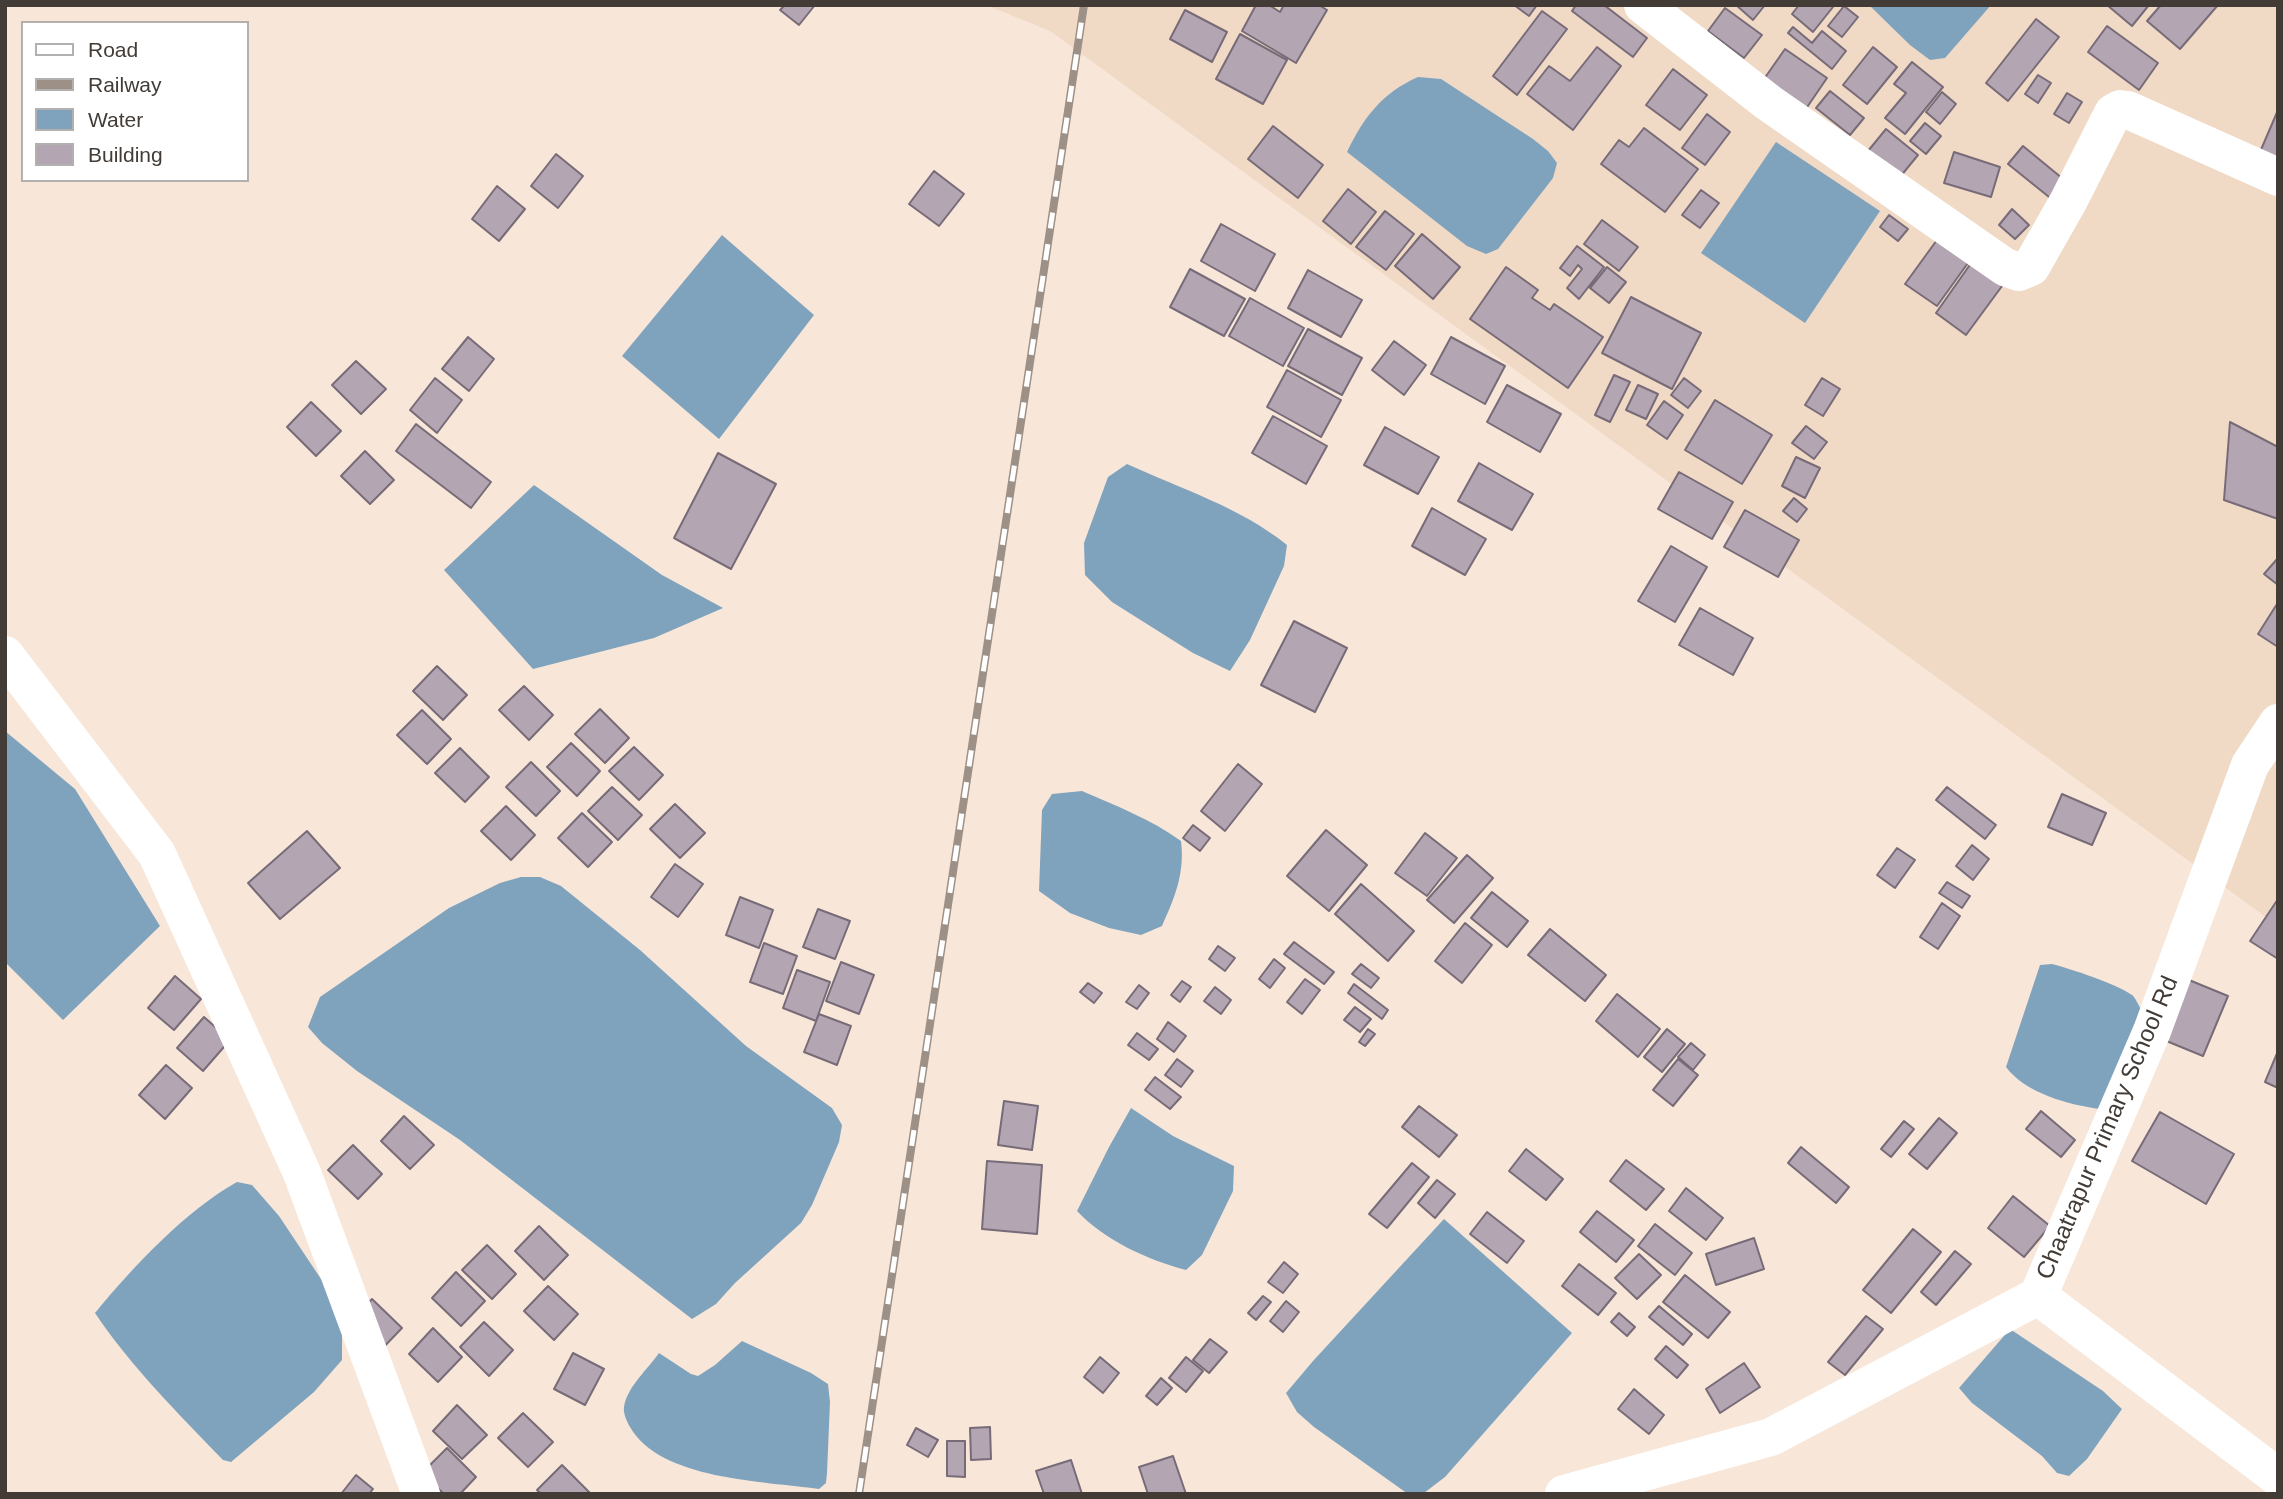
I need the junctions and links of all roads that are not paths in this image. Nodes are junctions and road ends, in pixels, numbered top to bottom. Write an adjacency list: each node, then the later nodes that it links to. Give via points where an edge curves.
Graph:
1 (1643, 5): 2 (street, via 1769,103 2005,267 2019,272 2031,267 2113,113 2120,109)
2 (2278, 177)
3 (5, 655): 7 (street, via 157,854 302,1173)
4 (2278, 723): 5 (street, Chaatrapur Primary School Rd, via 2250,765 2152,1031)
5 (2038, 1296): 6 (street, Chaatrapur Primary School Rd); 8 (street, via 1771,1437)
6 (2278, 1477)
7 (421, 1494)
8 (1564, 1494)

